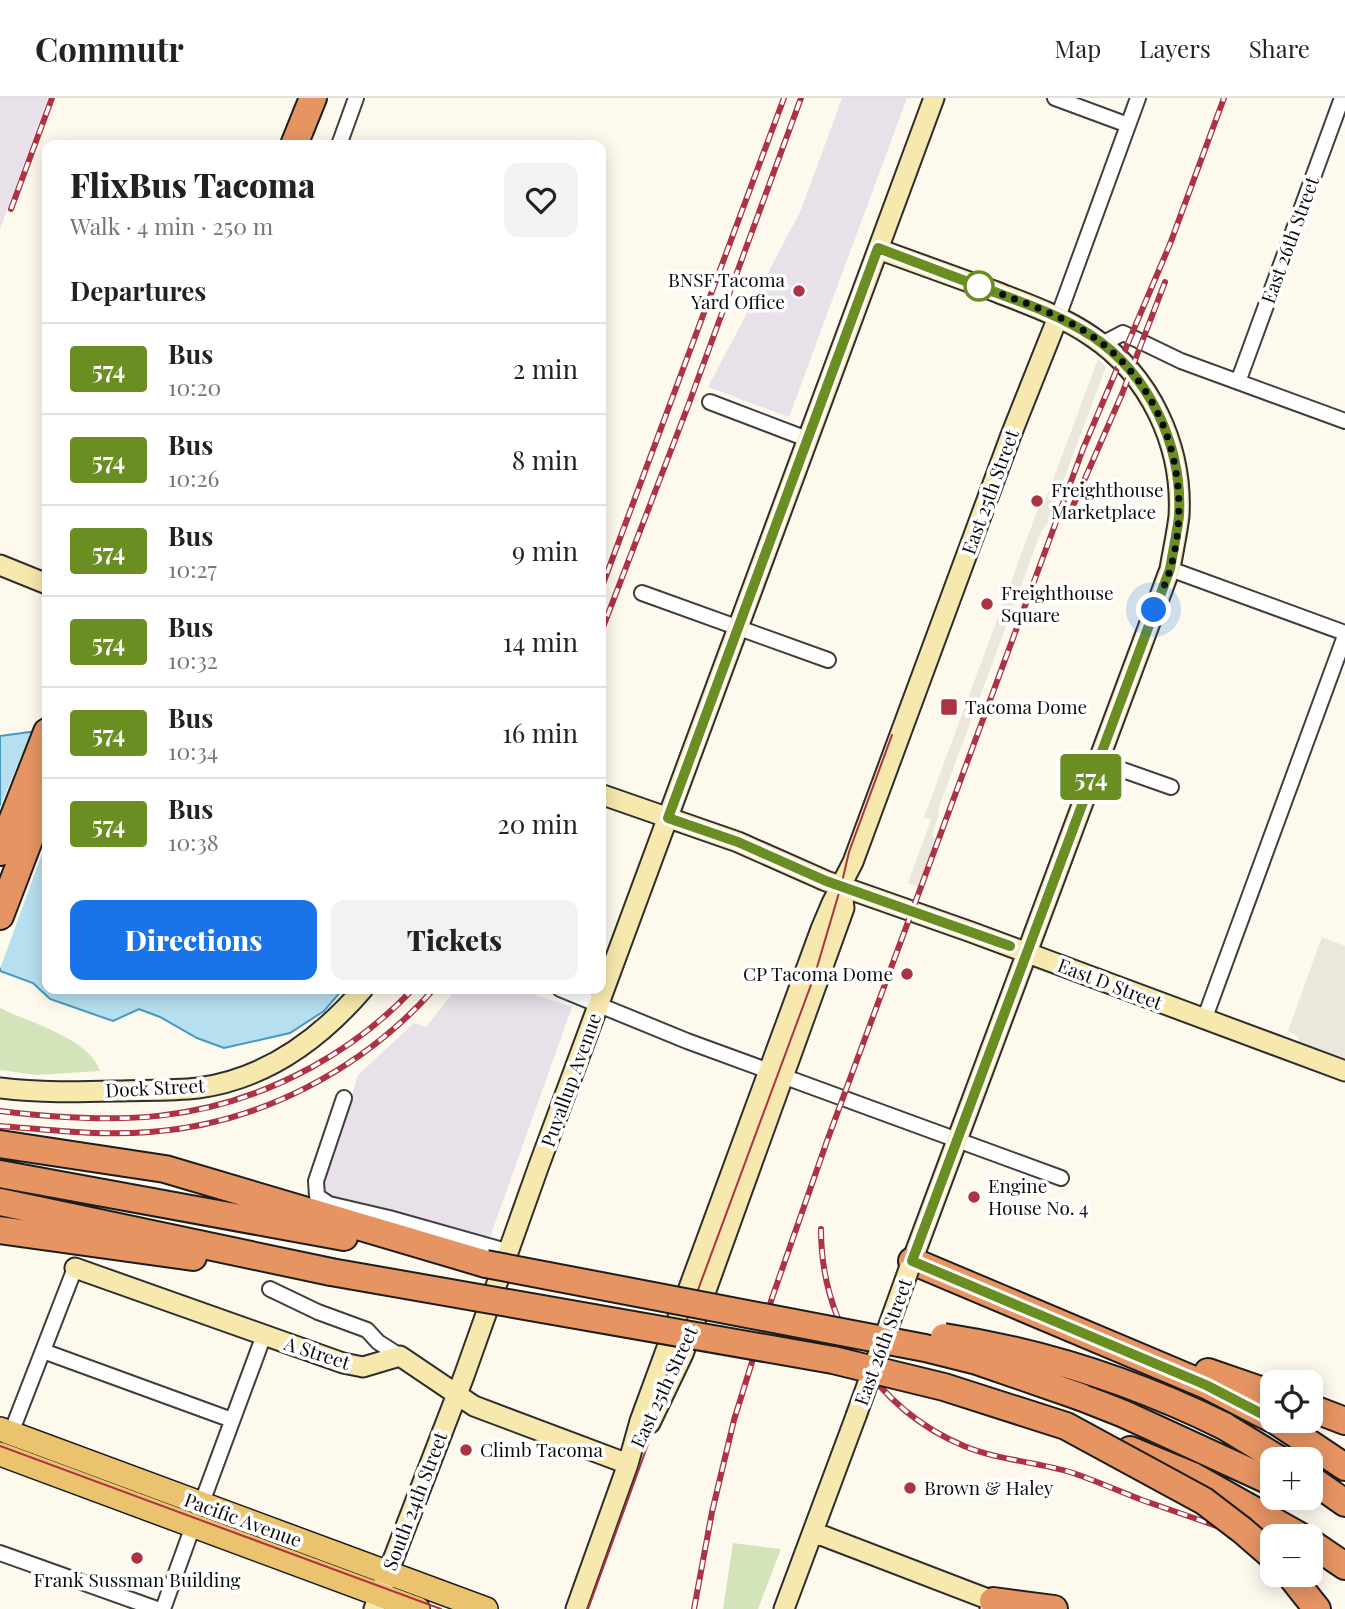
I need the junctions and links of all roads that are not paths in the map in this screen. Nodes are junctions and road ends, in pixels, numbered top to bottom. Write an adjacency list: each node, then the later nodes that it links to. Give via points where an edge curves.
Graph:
1 (294, 98): 9 (highway)
2 (313, 98): 10 (highway)
3 (356, 98): 11 (street)
4 (934, 98): 12 (street, Puyallup Avenue)
5 (1055, 98): 8 (street)
6 (1138, 98): 8 (street, East 25th Street)
7 (1342, 98): 15 (street, East 26th Street)
8 (1128, 125): 13 (street, East 25th Street)
9 (278, 140)
10 (296, 140)
11 (341, 140)
12 (878, 248): 13 (street, East 26th Street); 18 (street, Puyallup Avenue)
13 (1058, 317): 14 (street, East 26th Street); 33 (street, East 25th Street)
14 (1102, 344): 15 (street, via 1123,333); 20 (street, East 26th Street, via 1146,392 1168,438 1179,516)
15 (1238, 382): 17 (street)
16 (710, 402): 18 (street)
17 (1345, 421)
18 (807, 439): 23 (street, Puyallup Avenue)
19 (0, 565): 21 (street)
20 (1170, 569): 24 (street); 27 (street, East 26th Street)
21 (42, 582)
22 (642, 593): 23 (street)
23 (739, 628): 25 (street); 31 (street, Puyallup Avenue)
24 (1345, 634): 41 (street)
25 (828, 660)
26 (42, 745): 32 (highway)
27 (1097, 761): 28 (street); 35 (street, East 26th Street)
28 (1171, 787)
29 (606, 796): 31 (street, East D Street)
30 (42, 806): 34 (highway)
31 (668, 818): 33 (street, East D Street); 36 (street, Puyallup Avenue)
32 (0, 852)
33 (841, 886): 35 (street, East D Street); 43 (street, East 25th Street, via 844,908)
34 (0, 916)
35 (1028, 953): 41 (street, East D Street); 46 (street, East 26th Street)
36 (606, 986)
37 (358, 994): 44 (street, Dock Street, via 330,1025 255,1073 198,1088 67,1092)
38 (572, 994): 40 (street)
39 (603, 994): 40 (street, Puyallup Avenue)
40 (599, 1005): 43 (street); 53 (street, Puyallup Avenue)
41 (1204, 1020): 42 (street, East D Street)
42 (1345, 1071)
43 (777, 1074): 46 (street); 74 (street, East 25th Street, via 680,1361)
44 (0, 1088)
45 (344, 1098): 53 (street, via 316,1181 317,1196 329,1204)
46 (958, 1141): 49 (street); 55 (street, East 26th Street)
47 (3, 1142): 54 (highway, via 172,1171)
48 (0, 1174): 54 (highway)
49 (1061, 1178)
50 (0, 1202): 52 (highway)
51 (0, 1230): 52 (highway)
52 (160, 1243): 69 (highway, bridge, via 833,1360 944,1387)
53 (510, 1251): 64 (street, Puyallup Avenue)
54 (486, 1264): 58 (highway, bridge)
55 (911, 1265): 60 (highway); 83 (street, East 26th Street, bridge)
56 (75, 1268): 59 (street, A Street); 61 (street)
57 (270, 1289): 62 (street, via 367,1330)
58 (743, 1312): 72 (highway, bridge, via 928,1334 1057,1360 1188,1408); 76 (highway, bridge, via 977,1361 1124,1414)
59 (264, 1335): 62 (street, A Street, via 352,1366); 67 (street)
60 (1089, 1336): 63 (highway); 65 (highway)
61 (43, 1351): 67 (street); 70 (street)
62 (400, 1356): 64 (street)
63 (1260, 1390)
64 (457, 1393): 74 (street, via 474,1406); 89 (street, South 24th Street)
65 (1260, 1413)
66 (1323, 1413): 68 (highway)
67 (232, 1420): 79 (street)
68 (1345, 1421)
69 (1066, 1426): 81 (highway, bridge, via 1193,1476); 84 (highway, bridge, via 1204,1501)
70 (6, 1431): 79 (main road, Pacific Avenue)
71 (1294, 1433): 75 (highway)
72 (1260, 1448)
73 (0, 1454): 82 (main road, Pacific Avenue)
74 (628, 1464): 95 (street, East 25th Street)
75 (1344, 1466)
76 (1260, 1476)
77 (1323, 1488): 80 (highway)
78 (1323, 1499): 80 (highway)
79 (201, 1504): 89 (main road, Pacific Avenue)
80 (1345, 1504)
81 (1280, 1524)
82 (193, 1526): 89 (main road, Pacific Avenue); 92 (street)
83 (813, 1532): 90 (street); 96 (street, East 26th Street)
84 (1260, 1546)
85 (1323, 1551): 87 (highway)
86 (0, 1553): 91 (street)
87 (1345, 1566)
88 (1300, 1587): 98 (highway)
89 (380, 1592): 93 (main road, Pacific Avenue); 94 (main road, Pacific Avenue)
90 (991, 1605): 97 (highway)
91 (157, 1609)
92 (163, 1609)
93 (418, 1609)
94 (486, 1609)
95 (576, 1609)
96 (784, 1609)
97 (1054, 1609)
98 (1317, 1609)

